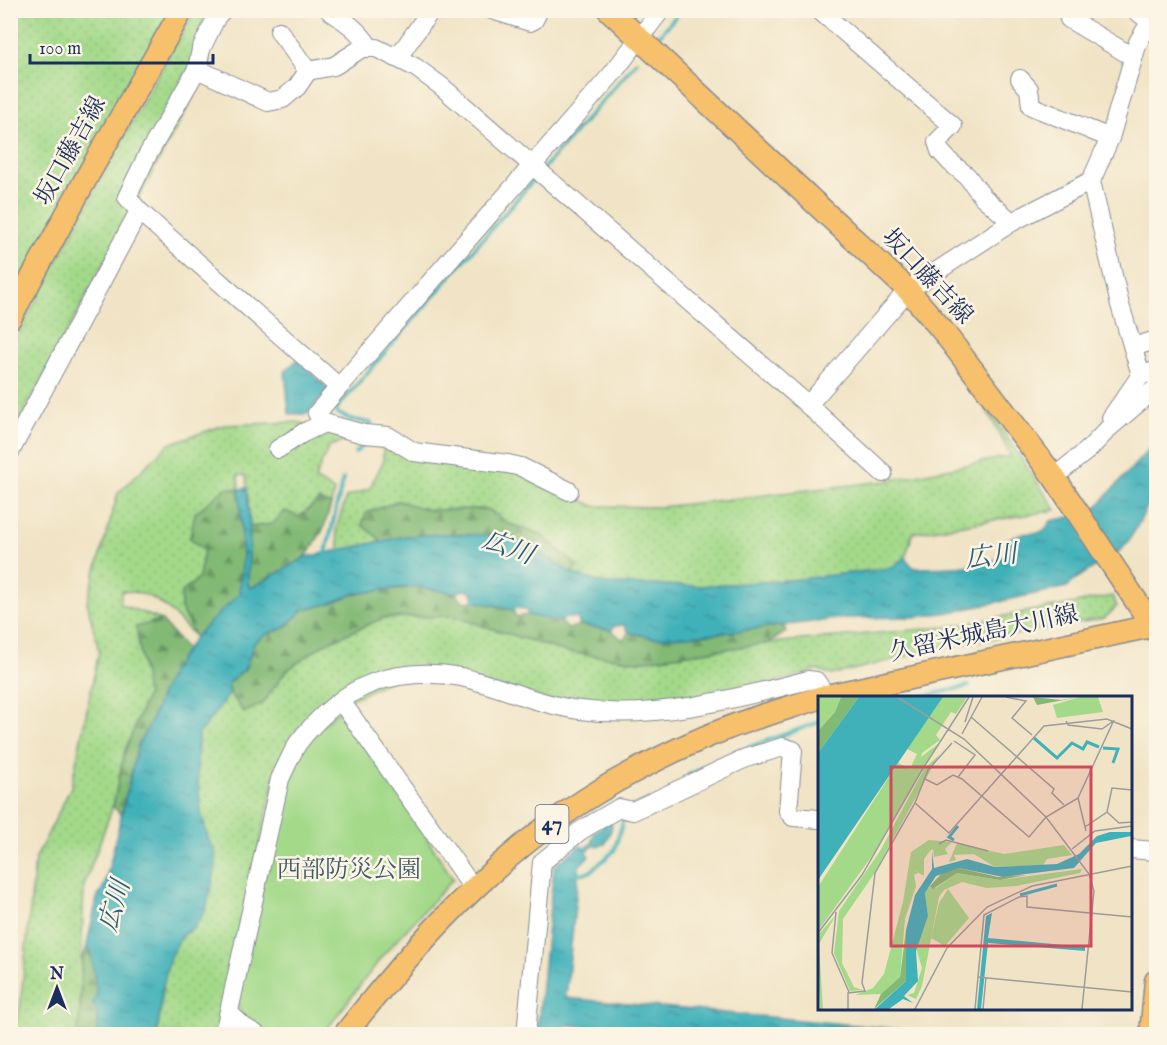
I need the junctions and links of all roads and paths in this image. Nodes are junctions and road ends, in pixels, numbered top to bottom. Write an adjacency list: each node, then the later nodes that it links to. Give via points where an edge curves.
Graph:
1 (182, 10): 26 (main road, 坂口藤吉線)
2 (223, 10): 17 (street, via 201,49)
3 (329, 10): 14 (street)
4 (431, 10): 15 (street, via 403,50)
5 (492, 10): 6 (street, via 530,22)
6 (539, 10)
7 (609, 10): 13 (main road, 坂口藤吉線)
8 (661, 10): 13 (street)
9 (819, 10): 24 (street, via 953,126 937,142 940,151)
10 (1147, 15): 16 (street)
11 (1069, 19): 16 (street)
12 (279, 31): 18 (street)
13 (639, 38): 21 (street); 25 (main road, 坂口藤吉線)
14 (370, 48): 15 (street); 18 (street, via 362,48 334,66)
15 (393, 56): 21 (street, via 436,81)
16 (1133, 57): 20 (street)
17 (197, 69): 18 (street, via 268,102 283,99); 23 (street, via 127,197)
18 (308, 70)
19 (1020, 79): 20 (street, via 1029,89 1031,106)
20 (1110, 138): 22 (street)
21 (538, 170): 30 (street); 32 (street)
22 (1092, 181): 24 (street); 28 (street)
23 (139, 211): 30 (street); 36 (street)
24 (1012, 222): 25 (street)
25 (908, 290): 32 (street); 38 (main road, 坂口藤吉線)
26 (10, 318)
27 (1156, 340): 28 (street)
28 (1133, 347): 29 (street)
29 (1149, 373): 34 (street, via 1112,414)
30 (339, 387): 33 (street, via 317,413)
31 (1156, 388): 34 (street)
32 (808, 405): 37 (street)
33 (324, 423): 35 (street); 39 (street, via 388,436 414,452 521,467)
34 (1109, 428): 38 (street)
35 (278, 449)
36 (10, 452)
37 (883, 472)
38 (1056, 480): 40 (main road, 坂口藤吉線)
39 (569, 491)
40 (1156, 627): 42 (main road, 久留米城島大川線 / 47)
41 (822, 696): 44 (street, via 816,681 808,680 753,694 639,713 580,710 462,677 419,674 363,687)
42 (827, 696)
43 (818, 698): 48 (main road, 久留米城島大川線 / 47, via 728,728 628,774 563,815)
44 (341, 701): 48 (street); 50 (street, via 297,744 280,779)
45 (818, 819): 54 (street, via 793,817 788,811 793,750 783,747 746,758 633,811 619,808 580,831 542,862)
46 (1131, 849): 47 (street)
47 (1156, 851)
48 (472, 888): 53 (main road, 久留米城島大川線 / 47, via 387,981)
49 (1156, 981): 55 (main road)
50 (229, 1013): 51 (street); 52 (street)
51 (224, 1035)
52 (256, 1035)
53 (345, 1035)
54 (526, 1035)
55 (1151, 1035)

